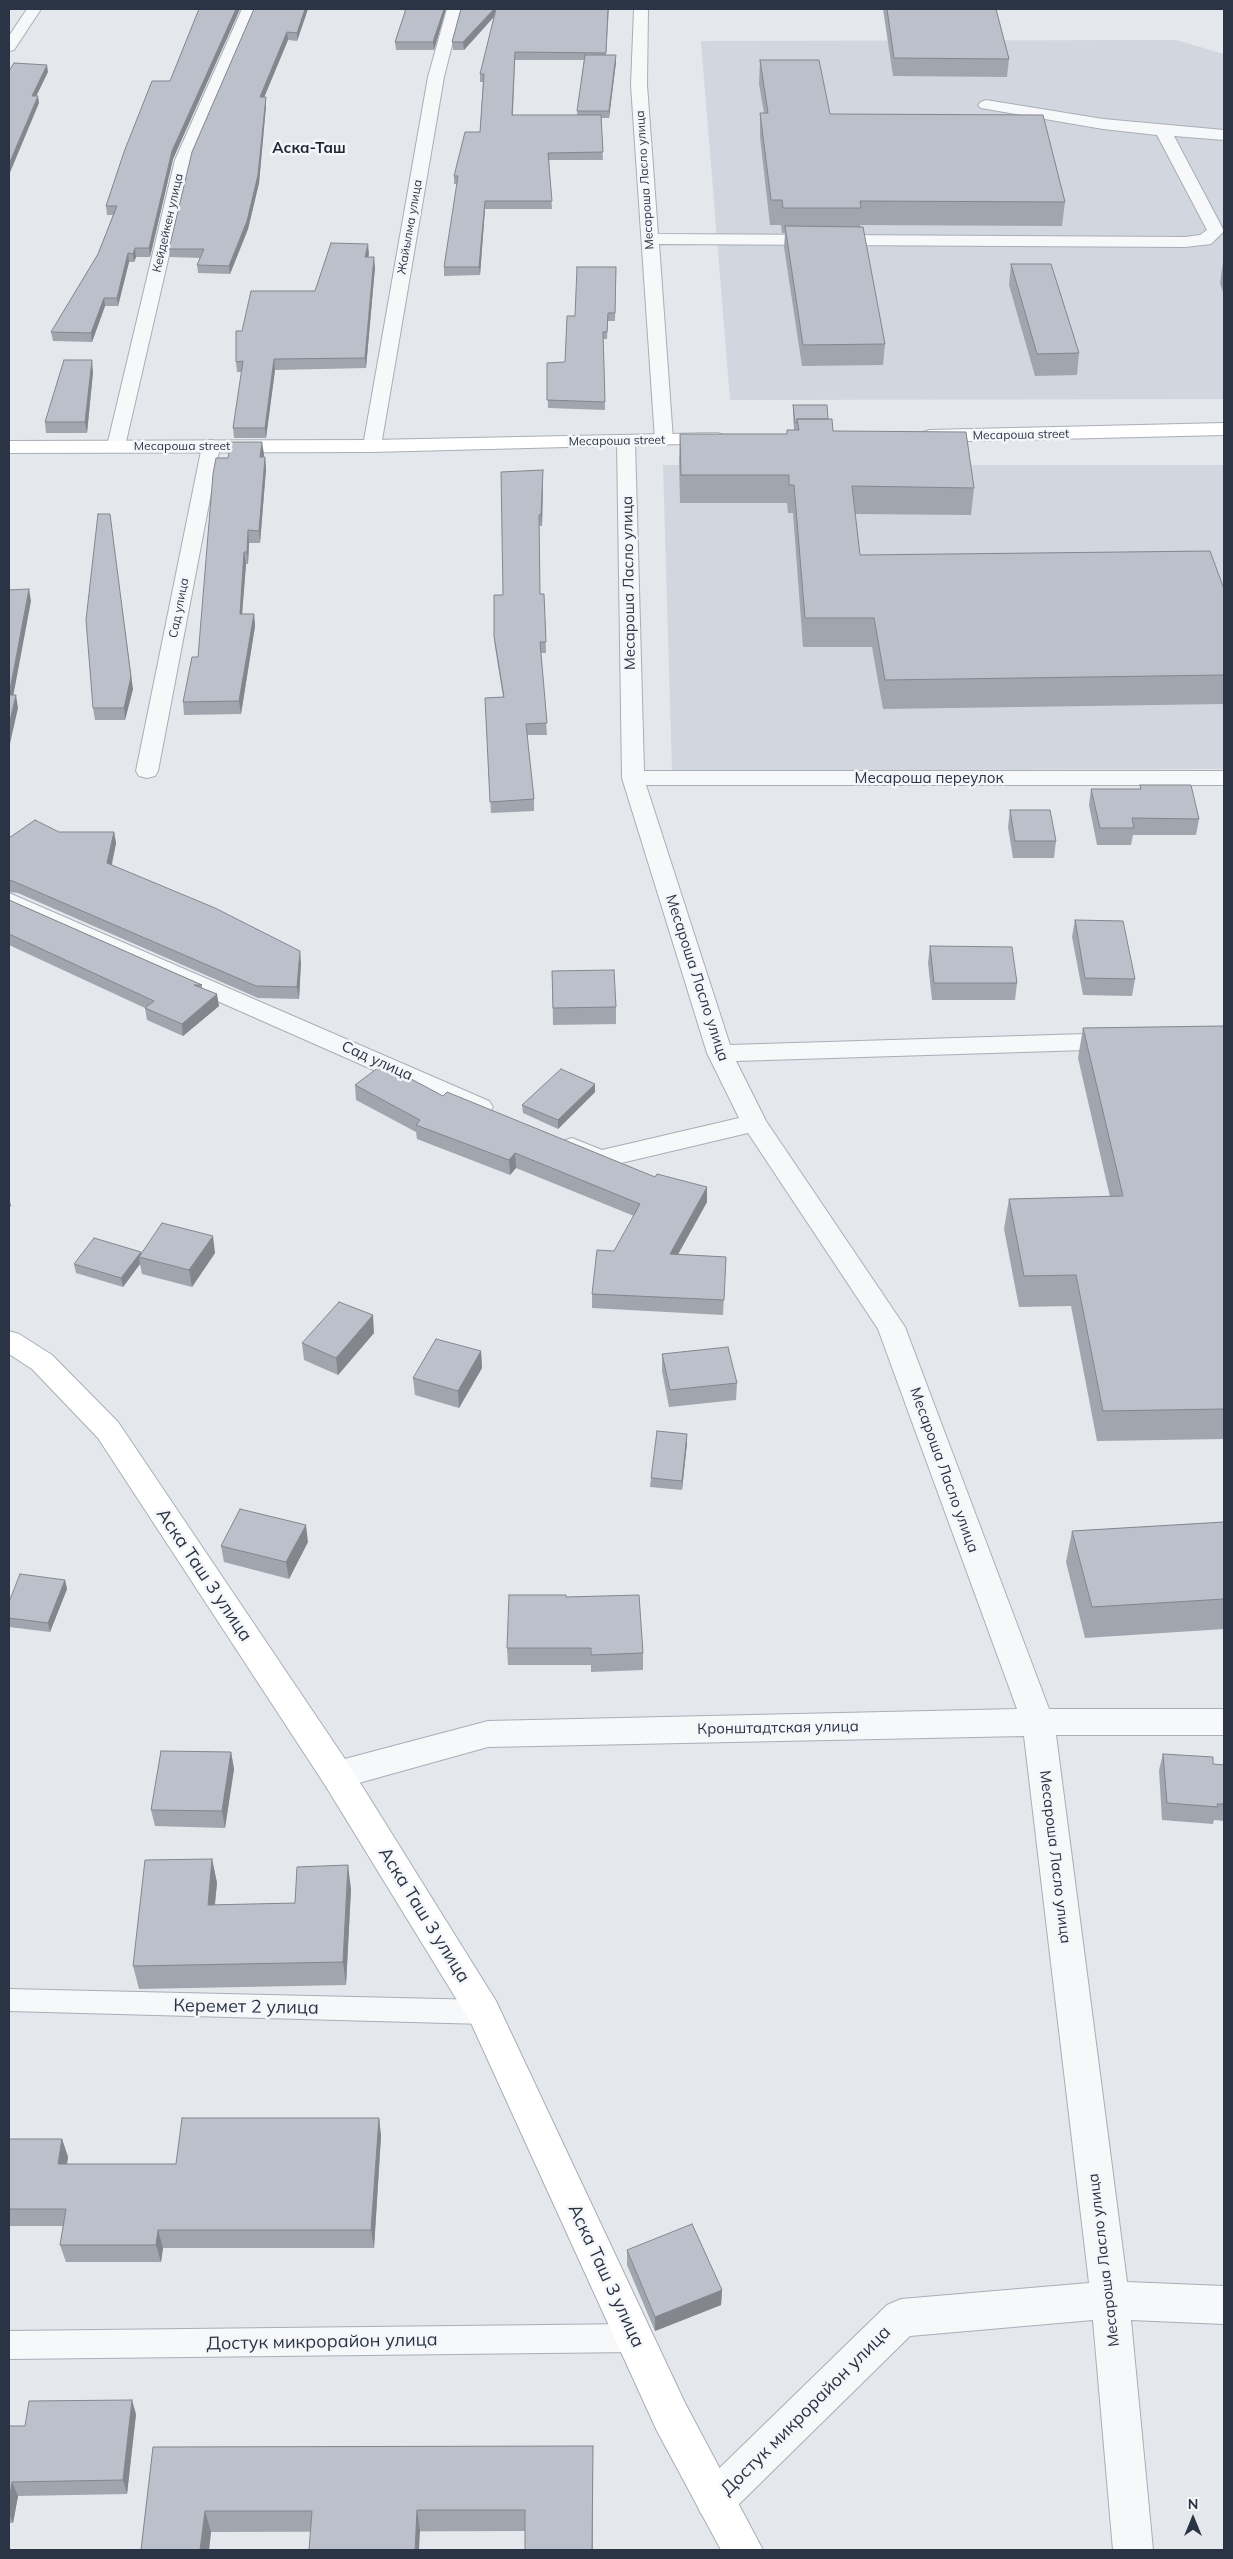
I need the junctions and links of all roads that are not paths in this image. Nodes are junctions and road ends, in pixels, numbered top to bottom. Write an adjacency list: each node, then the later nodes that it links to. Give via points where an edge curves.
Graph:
1 (34, 9): 5 (street)
2 (249, 9): 15 (street, Кейдейкен улица, via 183,160)
3 (454, 9): 17 (street, Жайылма улица, via 436,77)
4 (641, 9): 9 (street, Месароша Ласло улица, via 639,85)
5 (9, 47)
6 (986, 105): 7 (street)
7 (1163, 131): 8 (street); 9 (street, via 1216,231 1205,240)
8 (1224, 135)
9 (649, 239): 13 (street, Месароша Ласло улица)
10 (1224, 429): 11 (street, Месароша street, via 1157,433)
11 (910, 436)
12 (733, 439): 13 (street, Месароша street)
13 (664, 440): 14 (street, Месароша street)
14 (626, 441): 17 (street, Месароша street); 20 (street, Месароша Ласло улица)
15 (116, 446): 16 (street, Месароша street); 18 (street, Месароша street)
16 (211, 446): 17 (street, Месароша street); 19 (street, Сад улица)
17 (372, 446)
18 (9, 447)
19 (147, 771)
20 (634, 778): 21 (street, Месароша переулок); 24 (street, Месароша Ласло улица)
21 (1224, 778)
22 (9, 900): 25 (street, Сад улица)
23 (1145, 1040): 24 (street)
24 (720, 1053): 26 (street, Месароша Ласло улица)
25 (500, 1115)
26 (754, 1123): 27 (street, via 600,1159); 29 (street, Месароша Ласло улица, via 891,1327)
27 (554, 1139)
28 (9, 1341): 31 (street, Аска Таш 3 улица, via 42,1362 108,1430)
29 (1038, 1722): 30 (street, Кронштадтская улица); 31 (street, Кронштадтская улица, via 488,1734); 34 (street, Месароша Ласло улица)
30 (1224, 1722)
31 (338, 1775): 33 (street, Аска Таш 3 улица)
32 (9, 2000): 33 (lane, Керемет 2 улица)
33 (484, 2012): 36 (street, Аска Таш 3 улица)
34 (1110, 2300): 35 (street, Достук микрорайон улица); 38 (street, Достук микрорайон улица, via 901,2318); 40 (street, Месароша Ласло улица)
35 (1224, 2305)
36 (635, 2338): 37 (lane, Достук микрорайон улица); 38 (street, Аска Таш 3 улица, via 671,2417)
37 (9, 2345)
38 (715, 2500): 39 (street, Аска Таш 3 улица)
39 (743, 2550)
40 (1133, 2550)

